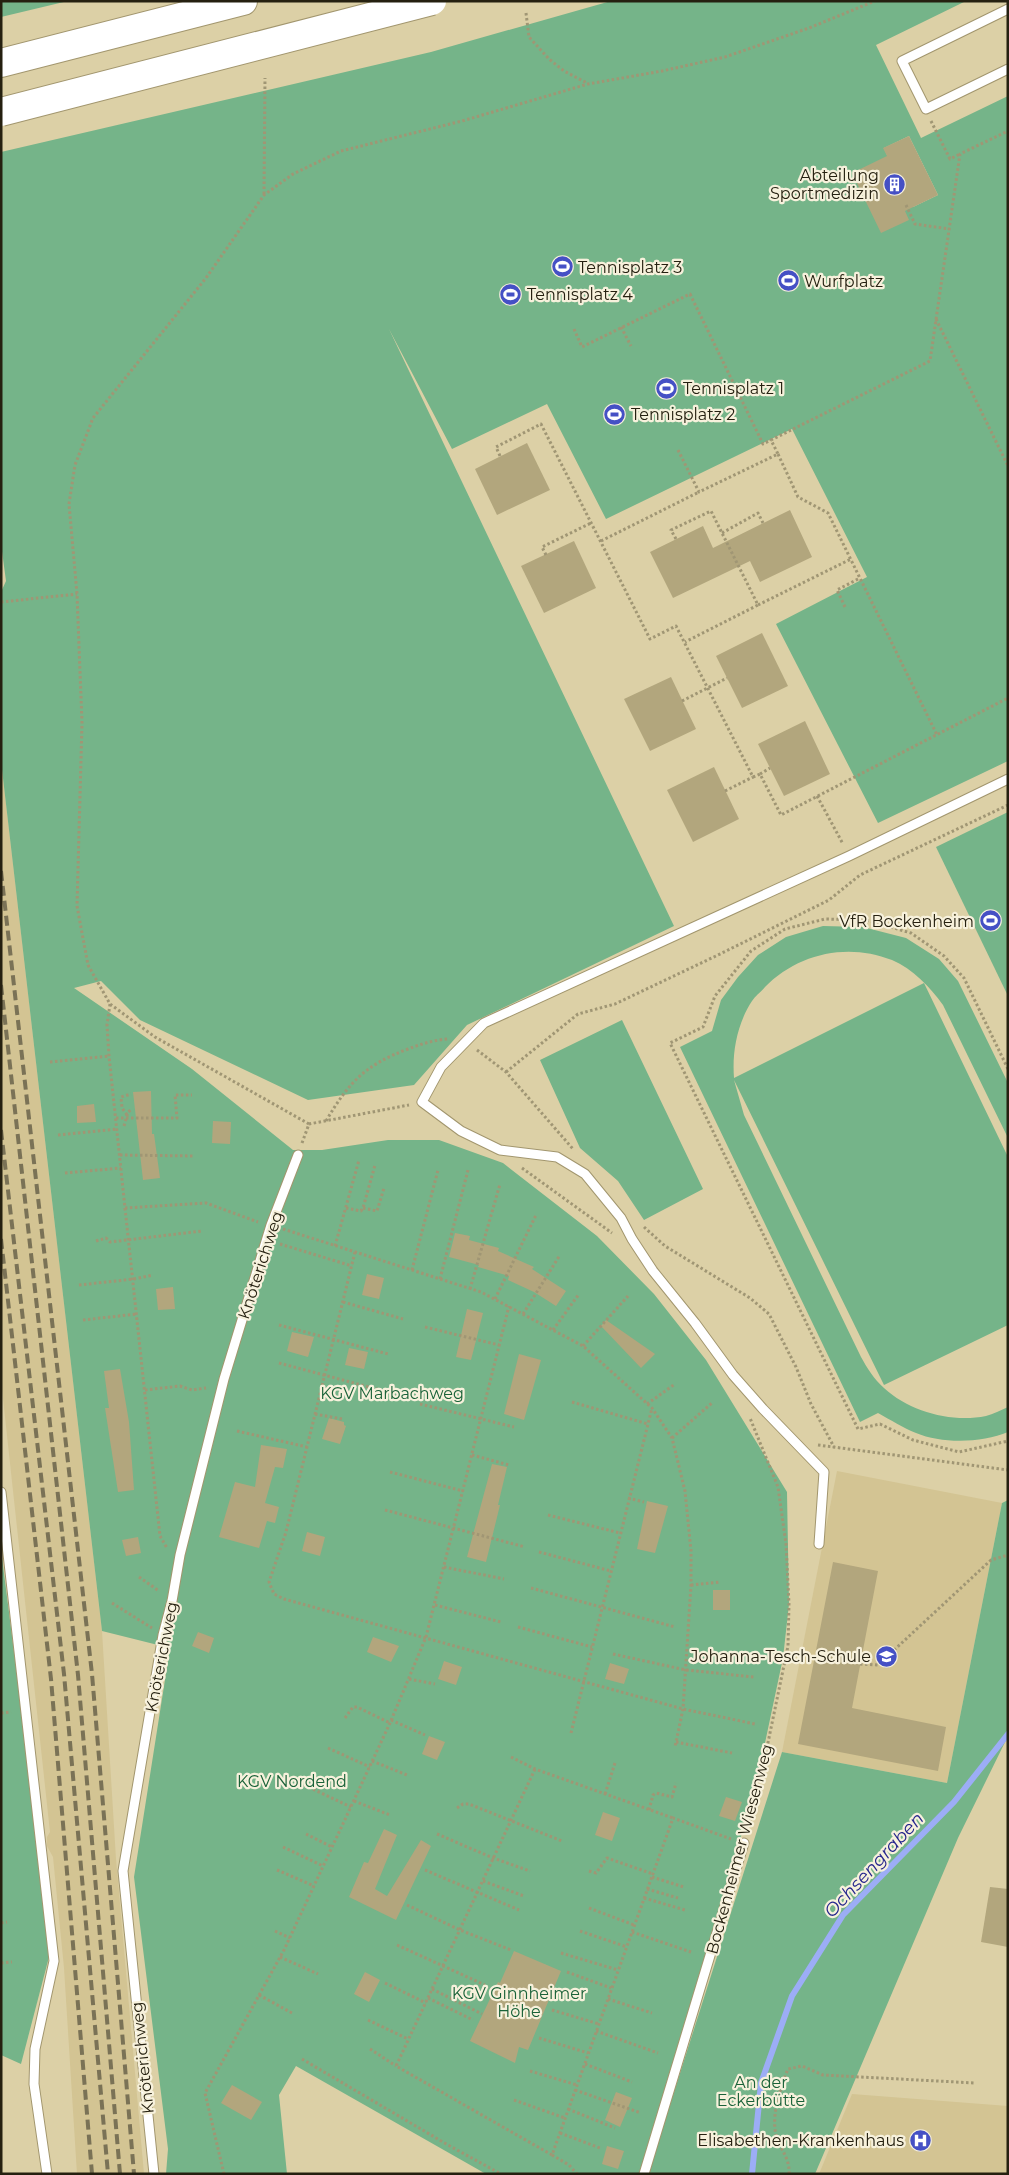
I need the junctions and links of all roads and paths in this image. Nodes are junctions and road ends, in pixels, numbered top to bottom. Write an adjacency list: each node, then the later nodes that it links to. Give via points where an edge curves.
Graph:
1 (243, 1): 6 (highway)
2 (432, 1): 11 (highway, bridge)
3 (876, 1): 9 (path, via 726,57)
4 (1008, 9): 10 (lane, via 902,61)
5 (526, 13): 9 (path, via 529,37 564,71)
6 (1, 64)
7 (1008, 69): 10 (lane)
8 (265, 78): 14 (path)
9 (588, 84): 14 (path, via 462,121 341,151 293,174)
10 (926, 109): 13 (path, via 950,159)
11 (1, 112)
12 (1008, 131): 13 (path)
13 (960, 154): 16 (path)
14 (264, 195): 35 (path, via 206,278 93,418 75,465 69,504)
15 (906, 205): 16 (path, via 916,224)
16 (949, 229): 17 (path)
17 (936, 318): 21 (path, via 930,362); 25 (path)
18 (622, 327): 19 (path, via 582,346); 20 (path); 21 (path, via 690,294 763,444)
19 (574, 329)
20 (631, 346)
21 (771, 440): 23 (path)
22 (678, 450): 26 (path)
23 (778, 454): 26 (path); 33 (path, via 798,497 828,513)
24 (500, 456): 27 (path, via 496,447 541,424)
25 (1008, 466)
26 (699, 492): 31 (path)
27 (591, 523): 31 (path); 32 (path, via 542,547)
28 (763, 523): 29 (path, via 758,514)
29 (722, 533): 30 (path, via 711,511 672,530); 37 (path)
30 (676, 539)
31 (600, 541): 39 (path, via 650,639 676,626)
32 (546, 555)
33 (851, 559): 34 (path); 37 (path)
34 (860, 578): 38 (path, via 837,590); 44 (path)
35 (77, 594): 36 (path); 53 (path, via 82,723 77,906 88,965)
36 (1, 602)
37 (758, 605): 39 (path)
38 (845, 607)
39 (685, 642): 41 (path)
40 (727, 678): 41 (path)
41 (708, 688): 43 (path); 47 (path)
42 (1008, 698): 44 (path)
43 (682, 700)
44 (937, 735): 50 (path)
45 (770, 768): 46 (path)
46 (760, 774): 47 (path); 50 (path, via 781,815)
47 (753, 777): 49 (path)
48 (1008, 778): 52 (lane)
49 (725, 791)
50 (817, 796): 52 (path)
51 (1008, 804): 58 (path, via 860,875 829,900 615,1004 578,1014)
52 (849, 856): 54 (lane, via 484,1023)
53 (110, 1004): 55 (path, via 107,1025); 66 (path, via 155,1037)
54 (465, 1041): 58 (path); 61 (lane, via 441,1068); 65 (path, via 428,1042 368,1068 350,1084)
55 (109, 1056): 56 (path); 64 (path)
56 (50, 1062)
57 (1008, 1069): 140 (path, via 964,978 944,956 911,933 866,920 825,919 785,929 751,951 715,996 704,1026 670,1043 858,1429 880,1424 913,1440 959,1452)
58 (506, 1072): 71 (path)
59 (131, 1094): 63 (path, via 121,1097)
60 (192, 1095): 63 (path, via 175,1096 177,1118)
61 (422, 1102): 65 (path); 70 (lane, via 461,1131)
62 (131, 1110): 63 (path)
63 (126, 1117): 64 (path); 67 (path)
64 (116, 1118): 68 (path)
65 (326, 1121): 66 (path)
66 (309, 1124): 73 (path)
67 (124, 1126)
68 (117, 1129): 69 (path); 72 (path)
69 (58, 1135)
70 (500, 1150): 91 (path, via 611,1233); 91 (lane, via 557,1157 585,1174 621,1218)
71 (578, 1154)
72 (120, 1155): 74 (path); 77 (path)
73 (298, 1155): 88 (lane, Knöterichweg)
74 (195, 1156)
75 (359, 1160): 84 (path)
76 (375, 1165): 85 (path)
77 (121, 1168): 80 (path); 83 (path)
78 (438, 1170): 98 (path)
79 (468, 1170): 101 (path)
80 (65, 1173)
81 (500, 1184): 103 (path)
82 (384, 1188): 85 (path, via 377,1211)
83 (125, 1208): 88 (path, via 206,1203); 90 (path)
84 (346, 1208): 85 (path, via 361,1211); 94 (path)
85 (363, 1208)
86 (536, 1215): 106 (path)
87 (639, 1220): 142 (path, via 665,1246 750,1298 768,1314)
88 (271, 1226): 94 (path); 158 (lane, Knöterichweg, via 224,1379)
89 (202, 1231): 90 (path)
90 (129, 1239): 92 (path); 100 (path)
91 (632, 1239): 139 (lane, via 653,1272 733,1375)
92 (96, 1241)
93 (280, 1244): 97 (path)
94 (335, 1246): 95 (path)
95 (356, 1252): 97 (path); 98 (path)
96 (560, 1255): 110 (path)
97 (352, 1266): 107 (path)
98 (412, 1270): 101 (path)
99 (153, 1275): 100 (path)
100 (134, 1279): 102 (path); 109 (path)
101 (440, 1279): 103 (path)
102 (79, 1285)
103 (470, 1288): 106 (path)
104 (579, 1294): 115 (path)
105 (628, 1296): 118 (path)
106 (495, 1299): 108 (path)
107 (343, 1302): 111 (path); 116 (path)
108 (509, 1306): 110 (path); 117 (path)
109 (137, 1314): 112 (path); 124 (path)
110 (523, 1314): 115 (path)
111 (403, 1319)
112 (83, 1320)
113 (279, 1326): 116 (path)
114 (425, 1327): 117 (path)
115 (553, 1330): 118 (path)
116 (334, 1340): 119 (path); 121 (path)
117 (499, 1345): 134 (path)
118 (583, 1346): 129 (path)
119 (388, 1354)
120 (279, 1363): 121 (path)
121 (325, 1376): 125 (path); 132 (path)
122 (208, 1380): 124 (path, via 206,1388 192,1390 180,1386)
123 (675, 1384): 129 (path)
124 (145, 1390): 158 (path, via 160,1536 169,1551)
125 (384, 1391)
126 (572, 1402): 135 (path)
127 (713, 1402): 138 (path)
128 (420, 1404): 134 (path)
129 (647, 1404): 130 (path)
130 (652, 1408): 135 (path); 138 (path)
131 (747, 1410): 213 (path, Bockenheimer Wiesenweg, via 778,1487 786,1544 788,1646)
132 (315, 1414): 133 (path); 141 (path)
133 (342, 1418)
134 (481, 1418): 136 (path); 143 (path)
135 (648, 1424): 149 (path)
136 (514, 1428)
137 (237, 1431): 141 (path)
138 (672, 1438): 165 (path, via 685,1491)
139 (793, 1440): 142 (path); 155 (lane, via 824,1472)
140 (1008, 1441)
141 (307, 1447): 175 (path, via 270,1588 284,1599)
142 (834, 1447): 145 (path)
143 (472, 1455): 144 (path); 147 (path)
144 (509, 1465)
145 (1008, 1470)
146 (390, 1472): 147 (path)
147 (463, 1491): 153 (path)
148 (1, 1492): 292 (lane, via 54,1960 34,2049 34,2084)
149 (628, 1498): 150 (path); 154 (path)
150 (644, 1502)
151 (385, 1510): 153 (path)
152 (548, 1515): 154 (path)
153 (455, 1528): 156 (path); 160 (path)
154 (620, 1534): 161 (path)
155 (819, 1544)
156 (525, 1547)
157 (539, 1552): 161 (path)
158 (180, 1555): 167 (lane, Knöterichweg)
159 (1008, 1555): 178 (path, via 992,1560 878,1666)
160 (444, 1567): 163 (path); 169 (path)
161 (611, 1571): 170 (path)
162 (139, 1577): 167 (path)
163 (504, 1579)
164 (720, 1582): 165 (path)
165 (691, 1585): 179 (path)
166 (531, 1588): 170 (path)
167 (172, 1601): 174 (lane, Knöterichweg)
168 (112, 1603): 174 (path)
169 (435, 1605): 171 (path); 175 (path)
170 (602, 1608): 173 (path); 176 (path)
171 (500, 1622)
172 (518, 1627): 176 (path)
173 (675, 1627)
174 (163, 1635): 293 (lane, Knöterichweg, via 123,1871)
175 (426, 1637): 181 (path); 182 (path)
176 (592, 1647): 182 (path)
177 (613, 1654): 179 (path)
178 (860, 1664)
179 (686, 1670): 180 (path); 184 (path)
180 (754, 1676)
181 (409, 1679): 183 (path); 186 (path)
182 (584, 1682): 184 (path); 188 (path)
183 (435, 1684)
184 (683, 1709): 187 (path); 190 (path)
185 (345, 1718): 186 (path, via 357,1707)
186 (391, 1722): 189 (path); 195 (path)
187 (755, 1724)
188 (571, 1733)
189 (425, 1735)
190 (676, 1742): 191 (path); 193 (path)
191 (675, 1747)
192 (328, 1748): 197 (path)
193 (732, 1754)
194 (511, 1757): 198 (path)
195 (372, 1761): 197 (path); 199 (path)
196 (615, 1763): 202 (path)
197 (370, 1766): 203 (path)
198 (535, 1769): 202 (path); 209 (path)
199 (407, 1775)
200 (676, 1783): 206 (path, via 672,1797 653,1795)
201 (304, 1785): 204 (path)
202 (606, 1794): 206 (path)
203 (354, 1800): 204 (path); 207 (path)
204 (351, 1807): 215 (path)
205 (457, 1808): 209 (path, via 469,1804)
206 (649, 1810): 208 (path)
207 (390, 1815)
208 (673, 1818): 213 (path); 222 (path)
209 (511, 1821): 212 (path); 216 (path)
210 (306, 1834): 215 (path)
211 (437, 1834): 216 (path)
212 (562, 1841)
213 (744, 1843): 297 (lane, Bockenheimer Wiesenweg)
214 (283, 1847): 217 (path)
215 (332, 1847): 217 (path)
216 (493, 1858): 220 (path); 223 (path)
217 (323, 1866): 224 (path)
218 (277, 1870): 224 (path)
219 (425, 1870): 227 (path)
220 (530, 1871)
221 (589, 1871): 222 (path, via 596,1873 607,1858)
222 (652, 1876): 225 (path); 226 (path)
223 (483, 1881): 227 (path); 228 (path)
224 (314, 1886): 242 (path)
225 (684, 1887)
226 (647, 1889): 229 (path); 230 (path)
227 (477, 1893): 233 (path); 238 (path)
228 (524, 1896)
229 (644, 1898): 234 (path); 237 (path)
230 (678, 1898)
231 (407, 1906): 238 (path)
232 (589, 1908): 237 (path)
233 (519, 1910)
234 (685, 1910)
235 (7, 1922): 236 (path)
236 (1, 1923)
237 (634, 1925): 241 (path)
238 (460, 1930): 245 (path); 251 (path)
239 (275, 1931): 242 (path)
240 (580, 1931): 244 (path)
241 (632, 1932): 244 (path); 246 (path)
242 (290, 1938): 248 (path)
243 (397, 1945): 251 (path)
244 (627, 1947): 252 (path)
245 (511, 1950)
246 (691, 1952)
247 (562, 1954): 252 (path)
248 (280, 1957): 254 (path); 259 (path)
249 (12, 1962): 250 (path)
250 (1, 1963)
251 (443, 1966): 256 (path); 258 (path)
252 (618, 1970): 257 (path)
253 (567, 1972): 257 (path)
254 (318, 1974)
255 (385, 1983): 262 (path)
256 (484, 1985)
257 (612, 1988): 261 (path)
258 (432, 1989): 260 (path); 266 (path)
259 (259, 1995): 264 (path); 294 (path, via 205,2094)
260 (428, 1998): 262 (path); 268 (path)
261 (608, 1999): 265 (path); 269 (path)
262 (426, 2003): 272 (path)
263 (552, 2010): 269 (path)
264 (292, 2013)
265 (652, 2013)
266 (482, 2014)
267 (368, 2020): 272 (path)
268 (473, 2020)
269 (599, 2024): 270 (path)
270 (596, 2031): 274 (path); 275 (path)
271 (539, 2038): 275 (path)
272 (408, 2039): 278 (path)
273 (370, 2049): 278 (path)
274 (658, 2053)
275 (588, 2054): 277 (path)
276 (302, 2059): 295 (path)
277 (585, 2064): 280 (path); 282 (path)
278 (396, 2066): 291 (path)
279 (530, 2071): 282 (path)
280 (632, 2082)
281 (975, 2083): 298 (path, via 823,2075 802,2066 788,2069 775,2120 777,2140 786,2155)
282 (577, 2085): 283 (path)
283 (575, 2090): 285 (path); 286 (path)
284 (514, 2100): 287 (path)
285 (568, 2109): 287 (path); 288 (path)
286 (641, 2113)
287 (565, 2118): 289 (path)
288 (615, 2128)
289 (560, 2133): 290 (path); 291 (path)
290 (600, 2148)
291 (552, 2155): 296 (path)
292 (47, 2174)
293 (154, 2174)
294 (224, 2174)
295 (502, 2174)
296 (577, 2174)
297 (644, 2174)
298 (789, 2174)

